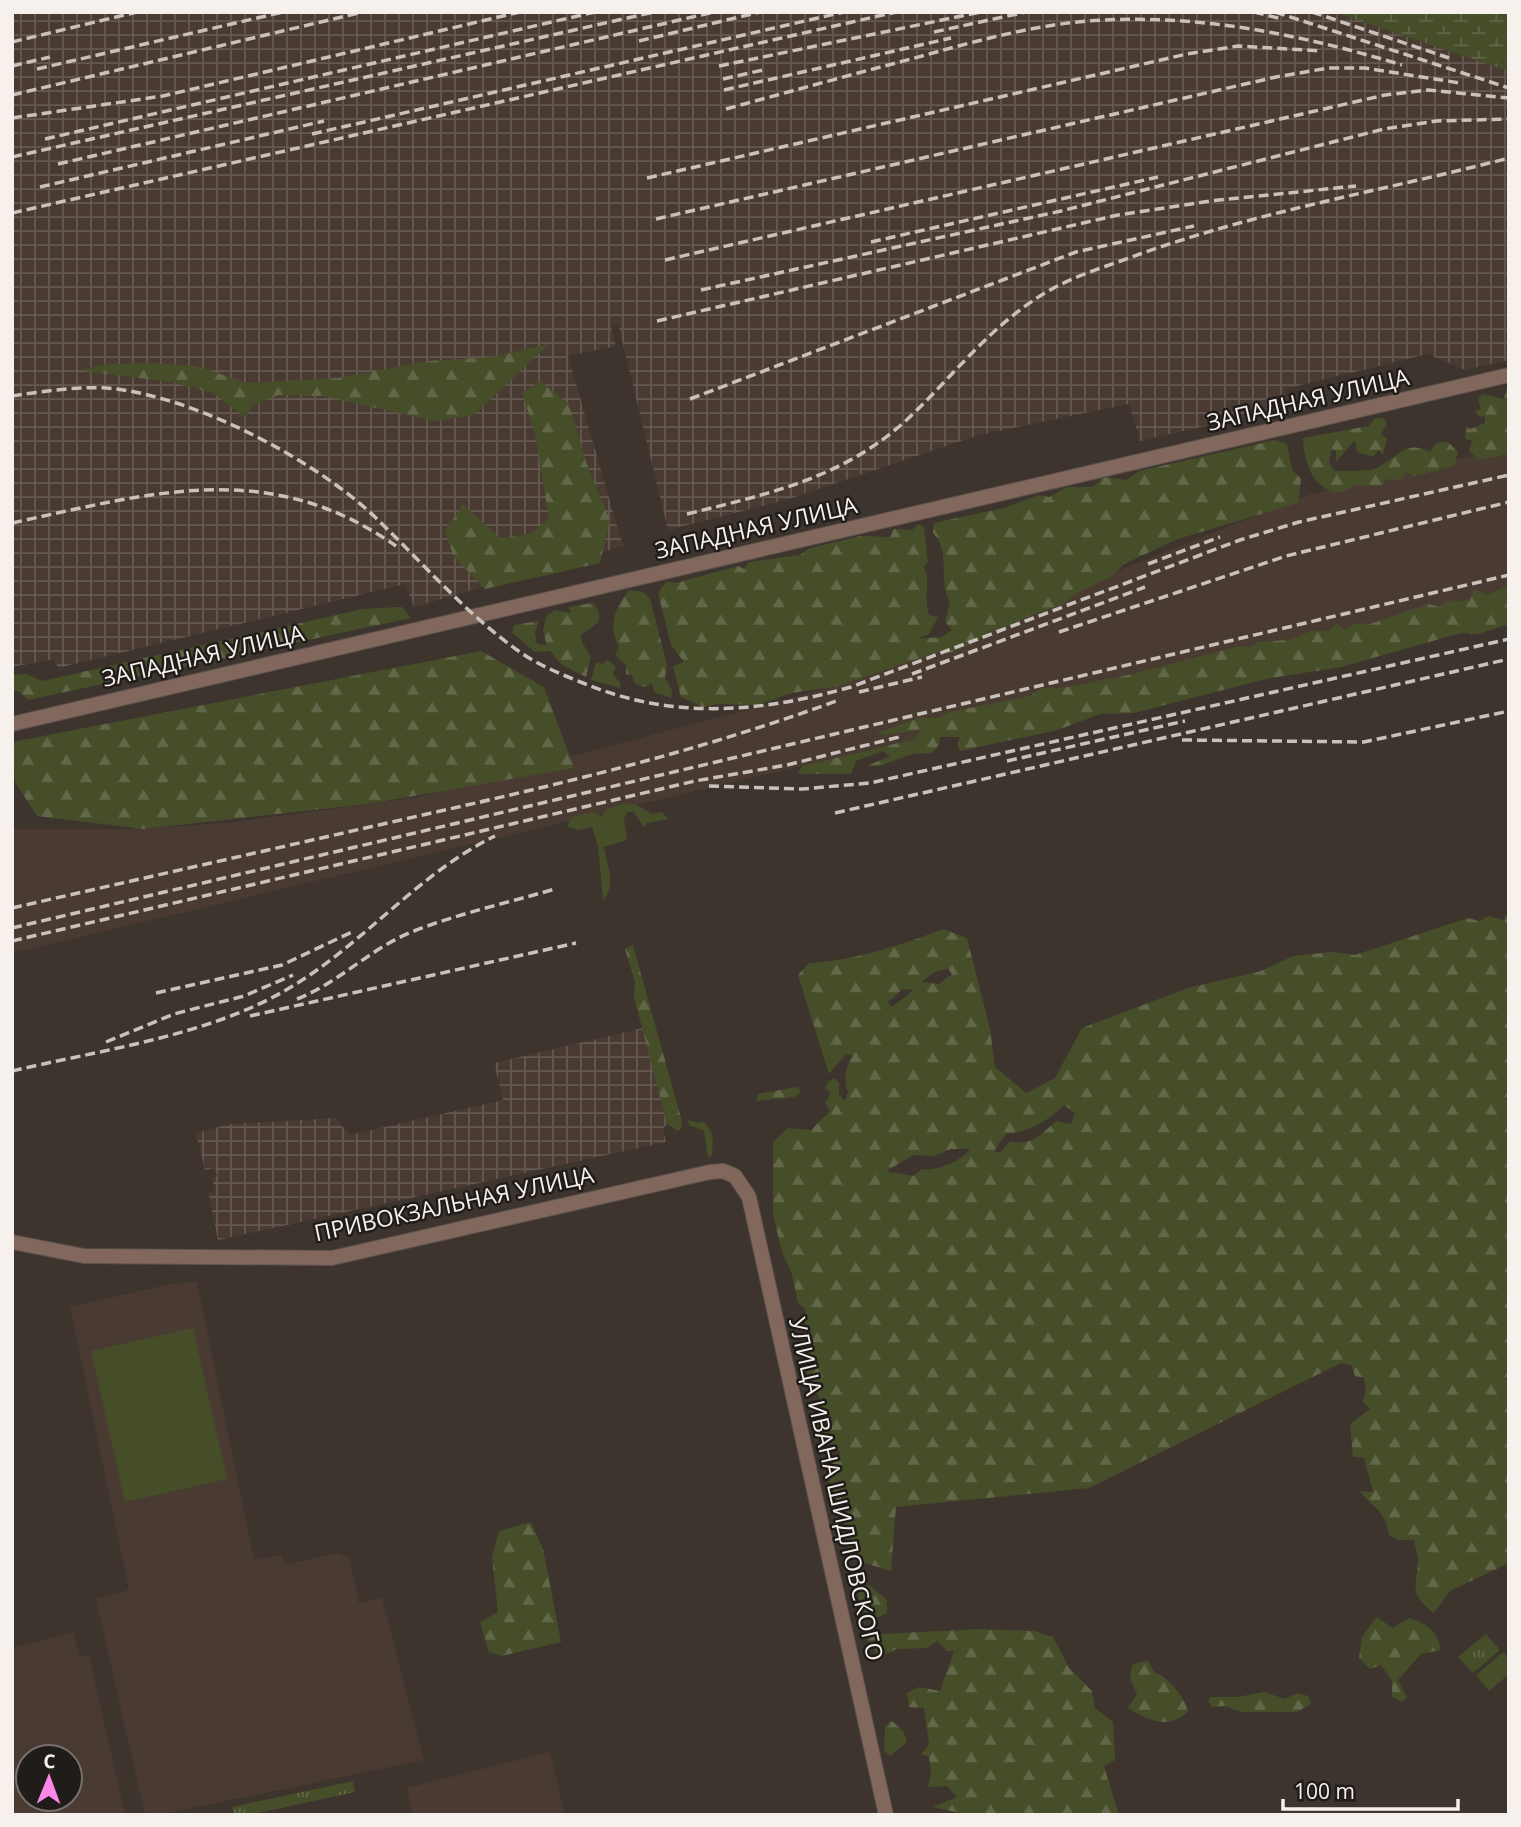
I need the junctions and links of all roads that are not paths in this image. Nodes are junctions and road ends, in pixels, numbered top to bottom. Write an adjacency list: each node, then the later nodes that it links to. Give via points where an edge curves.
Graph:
1 (1509, 375): 2 (street, ЗАПАДНАЯ УЛИЦА)
2 (12, 724)
3 (736, 1176): 4 (street, ПРИВОКЗАЛЬНАЯ УЛИЦА, via 710,1172 332,1258 84,1256); 5 (street, УЛИЦА ИВАНА ШИДЛОВСКОГО, via 748,1197)
4 (12, 1242)
5 (886, 1815)

